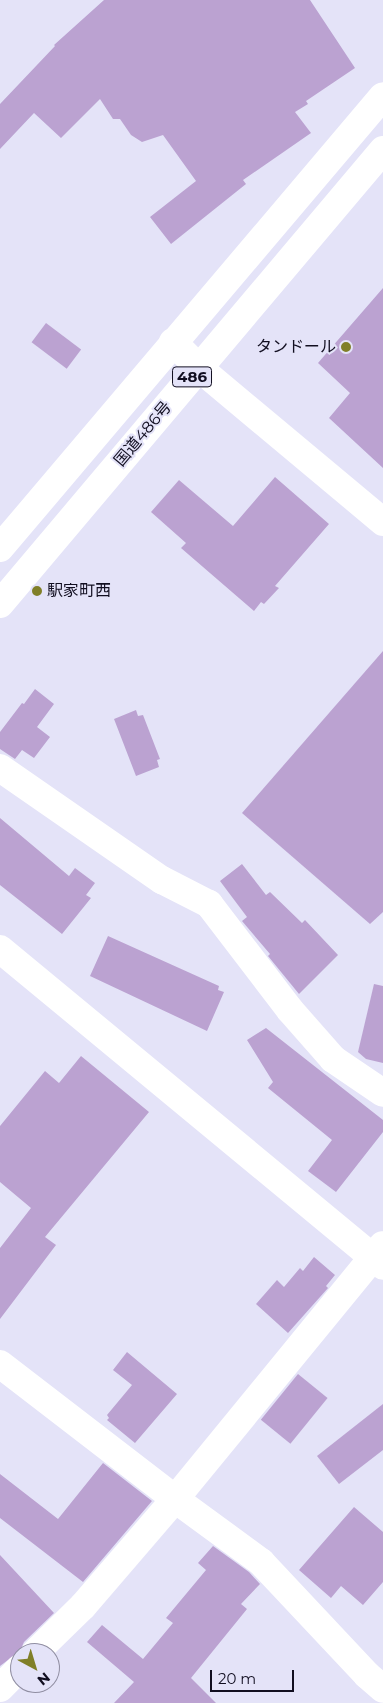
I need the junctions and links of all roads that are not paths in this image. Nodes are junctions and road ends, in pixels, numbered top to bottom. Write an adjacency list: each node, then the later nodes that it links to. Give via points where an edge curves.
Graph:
1 (383, 96): 3 (main road, 486)
2 (383, 150): 4 (main road, 国道486号 / 486)
3 (174, 342): 4 (main road); 6 (main road, 486)
4 (199, 368): 5 (main road); 7 (main road, 国道486号 / 486)
5 (383, 522)
6 (0, 548)
7 (0, 604)
8 (0, 768): 10 (main road, via 162,880 209,904 290,1010 333,1059)
9 (0, 949): 11 (main road)
10 (383, 1093)
11 (380, 1256): 13 (main road)
12 (0, 1364): 13 (main road)
13 (175, 1499): 14 (main road, via 83,1606); 17 (main road, via 261,1562)
14 (45, 1643)
15 (10, 1678): 16 (main road)
16 (0, 1688)
17 (383, 1689)

